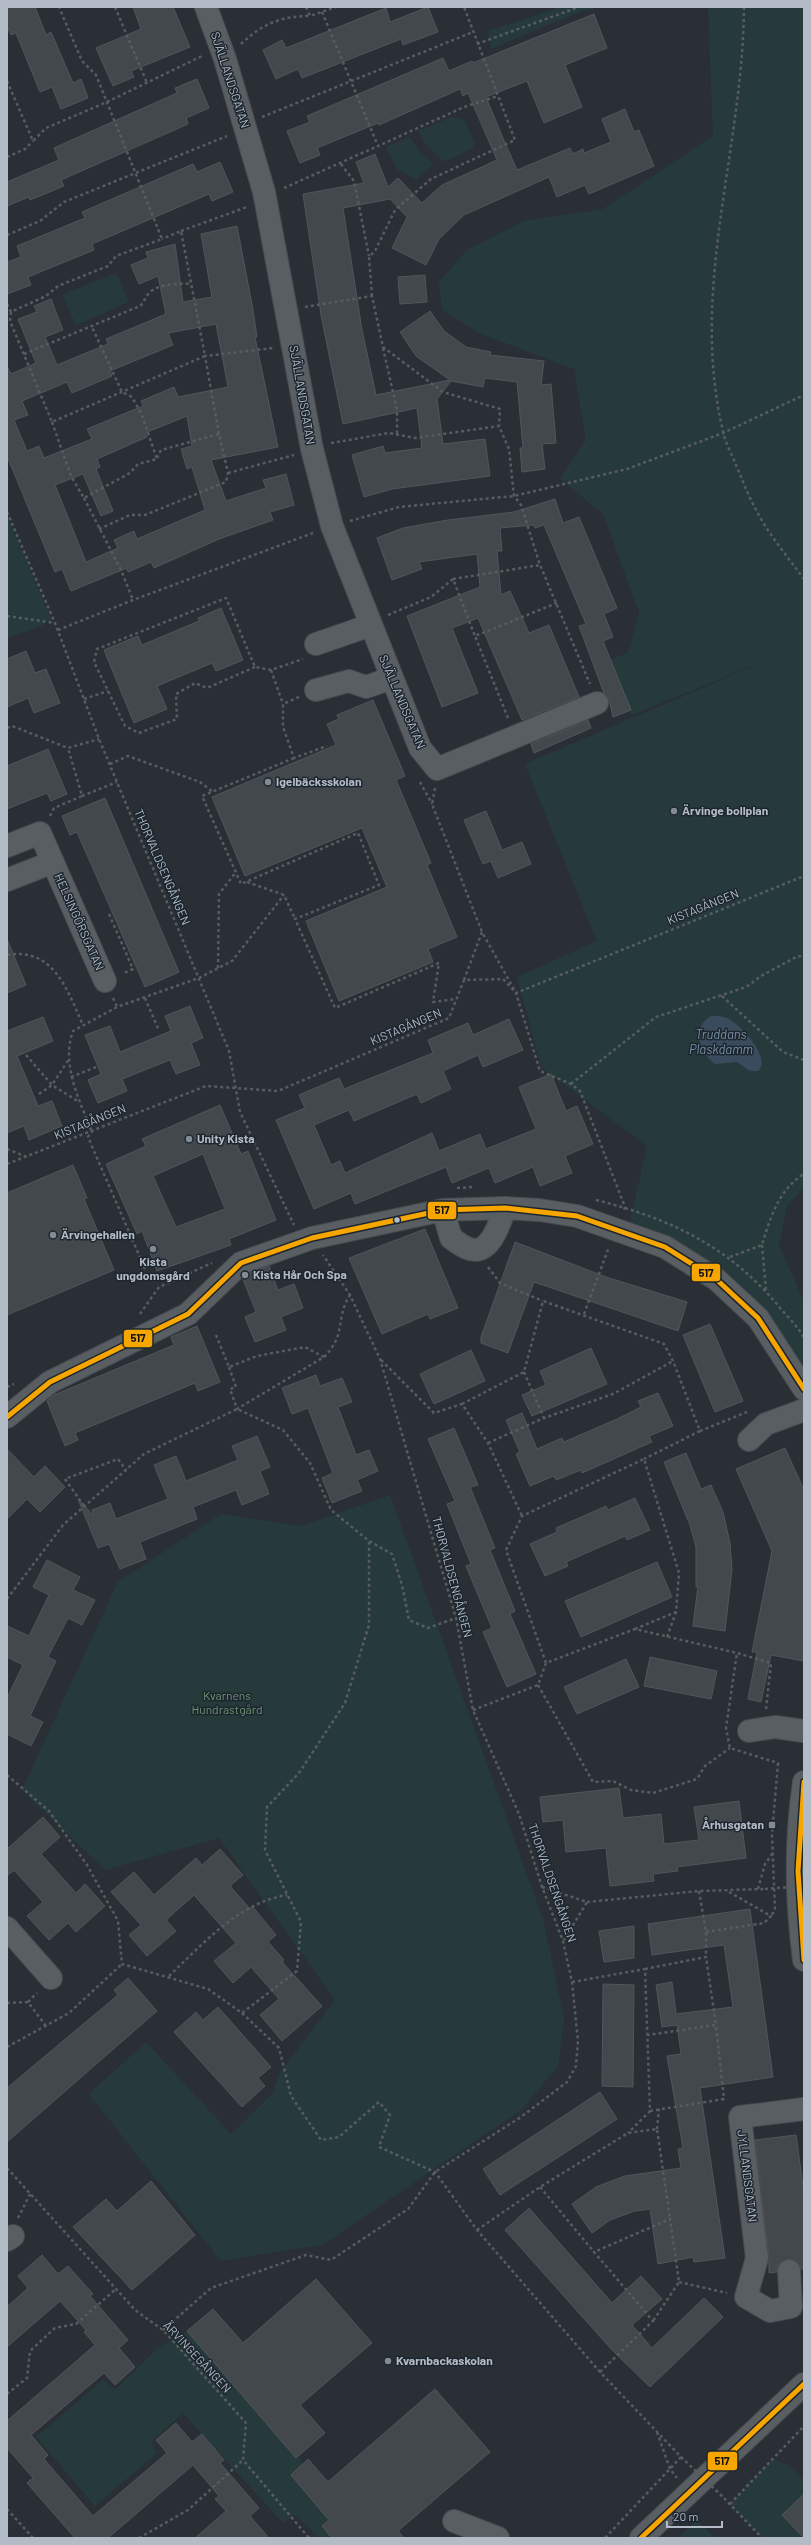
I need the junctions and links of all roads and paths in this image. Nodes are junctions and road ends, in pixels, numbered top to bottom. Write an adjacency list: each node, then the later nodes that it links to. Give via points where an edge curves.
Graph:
1 (60, 7): 20 (path, via 82,61 96,75)
2 (114, 7): 18 (path)
3 (206, 7): 21 (street, SJÄLLANDSGATAN)
4 (306, 7): 11 (path)
5 (336, 7): 10 (path)
6 (464, 7): 12 (path)
7 (579, 7): 9 (path)
8 (744, 7): 47 (path, via 743,46 715,261 710,325 712,376)
9 (572, 8): 14 (path)
10 (322, 12): 11 (path); 16 (path)
11 (310, 16): 13 (path, via 294,16 258,28 240,44)
12 (473, 32): 14 (path); 16 (path)
13 (238, 37)
14 (477, 44): 19 (path)
15 (207, 54): 18 (path)
16 (352, 79): 21 (path); 23 (path)
17 (7, 81): 22 (path)
18 (147, 83): 20 (path)
19 (498, 96): 23 (path, via 464,107); 32 (path, via 515,140 431,179 395,210 375,251)
20 (106, 102): 22 (path, via 46,128); 26 (path)
21 (250, 124): 26 (path); 57 (street, SJÄLLANDSGATAN, via 312,449)
22 (33, 141): 24 (path, via 25,149)
23 (378, 146): 25 (path)
24 (7, 157)
25 (341, 164): 27 (path, via 285,190); 32 (path, via 354,181)
26 (135, 173): 30 (path, via 64,202 40,221); 31 (path)
27 (282, 184)
28 (250, 206): 29 (path)
29 (182, 231): 31 (path); 33 (path)
30 (7, 235)
31 (162, 239): 37 (path, via 116,256 108,266 58,286 46,296)
32 (369, 257): 34 (path)
33 (191, 284): 38 (path, via 169,285 149,293 140,306); 42 (path)
34 (372, 296): 36 (path); 39 (path)
35 (7, 304): 37 (path)
36 (301, 308)
37 (11, 312): 41 (path, via 10,321)
38 (92, 327): 41 (path); 43 (path)
39 (383, 347): 46 (path, via 443,392 500,409); 49 (path, via 397,410)
40 (275, 348): 42 (path)
41 (24, 354): 45 (path)
42 (205, 356): 43 (path); 48 (path)
43 (122, 392): 45 (path); 52 (path, via 132,397 141,413)
44 (804, 395): 47 (path)
45 (52, 422): 55 (path, via 71,476)
46 (499, 426): 49 (path, via 415,438); 54 (path, via 509,449)
47 (723, 433): 54 (path, via 628,469); 60 (path, via 753,504 770,533)
48 (219, 434): 52 (path, via 161,450); 53 (path)
49 (397, 434): 50 (path, via 389,433)
50 (328, 444)
51 (298, 454): 53 (path)
52 (157, 459): 55 (path, via 138,464 130,473)
53 (228, 473): 58 (path, via 226,482 145,515 130,515)
54 (514, 496): 57 (path, via 399,507); 59 (path, via 521,505)
55 (84, 498): 58 (path)
56 (7, 512): 66 (path, THORVALDSENGÅNGEN)
57 (332, 526): 62 (path); 65 (street, SJÄLLANDSGATAN)
58 (99, 529): 62 (path, via 121,570)
59 (540, 565): 61 (path); 63 (path)
60 (804, 579)
61 (453, 580): 65 (path, via 431,597); 68 (path)
62 (133, 600): 67 (path)
63 (557, 603): 68 (path); 76 (path)
64 (7, 616): 66 (path)
65 (378, 620): 69 (street); 72 (street, SJÄLLANDSGATAN)
66 (55, 623): 67 (path, THORVALDSENGÅNGEN)
67 (58, 630): 75 (path, THORVALDSENGÅNGEN)
68 (475, 636): 79 (path)
69 (316, 644): 71 (path, via 320,652)
70 (255, 667): 71 (path); 74 (path, via 207,688 195,683 176,694 178,719 139,733 125,726); 74 (path, via 226,598 97,649 94,662)
71 (271, 670): 77 (path)
72 (392, 678): 73 (street, via 366,687 349,681); 85 (street, SJÄLLANDSGATAN, via 420,748)
73 (316, 690): 77 (path)
74 (108, 691): 75 (path)
75 (84, 699): 80 (path, THORVALDSENGÅNGEN)
76 (597, 703): 79 (street)
77 (283, 704): 83 (path, via 283,727)
78 (7, 728): 82 (path, via 12,726)
79 (516, 737): 85 (street)
80 (99, 739): 82 (path); 84 (path, THORVALDSENGÅNGEN)
81 (327, 746): 83 (path)
82 (68, 748): 88 (path)
83 (294, 758): 87 (path)
84 (110, 764): 86 (path, THORVALDSENGÅNGEN); 87 (path, via 128,756 200,782)
85 (437, 769): 99 (path, via 432,804)
86 (117, 782): 88 (path); 103 (path, THORVALDSENGÅNGEN)
87 (213, 792): 92 (path, via 202,796)
88 (82, 796): 89 (path, via 54,808)
89 (40, 833): 90 (street); 91 (street, HELSINGÖRSGATAN)
90 (7, 846)
91 (53, 862): 94 (street, HELSINGÖRSGATAN); 105 (street, HELSINGÖRSGATAN)
92 (236, 872): 95 (path, via 241,884); 102 (path, via 219,894)
93 (804, 876): 106 (path, KISTAGÅNGEN)
94 (7, 880)
95 (246, 882): 96 (path); 98 (path, via 358,833 379,885)
96 (284, 895): 98 (path); 102 (path, via 232,961)
97 (109, 914): 105 (path, via 133,969)
98 (295, 919): 109 (path, via 335,1008 439,963 433,1002)
99 (482, 932): 104 (path, KISTAGÅNGEN); 106 (path)
100 (7, 955): 110 (path, via 20,953 52,966 65,986)
101 (804, 957): 107 (path, via 798,956 746,987)
102 (218, 968): 103 (path)
103 (199, 978): 108 (path); 119 (path, THORVALDSENGÅNGEN, via 229,1051)
104 (464, 980): 106 (path, via 503,979); 109 (path, KISTAGÅNGEN)
105 (105, 981)
106 (516, 993): 117 (path, via 540,1071)
107 (722, 996): 114 (path, via 782,1052); 117 (path, via 656,1017)
108 (145, 998): 110 (path, via 117,1007); 111 (path)
109 (456, 999): 119 (path, KISTAGÅNGEN, via 449,1018 278,1091)
110 (83, 1025): 113 (path, via 73,1031 69,1041)
111 (159, 1032)
112 (26, 1055): 118 (path)
113 (69, 1058): 116 (path); 118 (path)
114 (804, 1060)
115 (99, 1066): 116 (path)
116 (71, 1077): 121 (path)
117 (571, 1084): 129 (path, via 580,1091 625,1207)
118 (52, 1085): 120 (path); 121 (path)
119 (237, 1088): 122 (path, KISTAGÅNGEN, via 206,1086); 130 (path, THORVALDSENGÅNGEN, via 240,1112 273,1185)
120 (39, 1094)
121 (80, 1102): 122 (path)
122 (92, 1130): 124 (path, KISTAGÅNGEN); 135 (path, via 88,1137)
123 (7, 1149): 124 (path)
124 (27, 1157): 125 (path, KISTAGÅNGEN)
125 (7, 1164)
126 (804, 1174): 131 (path, via 793,1181 772,1213)
127 (505, 1208): 128 (street); 129 (street, via 577,1216); 132 (street, via 498,1229 486,1245)
128 (443, 1210): 130 (street); 132 (street, via 451,1238 467,1249)
129 (616, 1229): 139 (path); 149 (street, via 665,1247 716,1279 758,1318)
130 (304, 1234): 137 (path, THORVALDSENGÅNGEN); 153 (street, via 240,1263 188,1314 50,1382)
131 (762, 1245): 133 (path); 136 (path)
132 (475, 1250): 138 (path, via 500,1283)
133 (730, 1258)
134 (216, 1261): 140 (path, via 159,1287)
135 (145, 1269)
136 (766, 1291)
137 (350, 1295): 142 (path, via 343,1306 340,1333 332,1350); 143 (path, THORVALDSENGÅNGEN)
138 (544, 1301): 139 (path); 146 (path)
139 (584, 1314): 144 (path, via 664,1344)
140 (138, 1318)
141 (216, 1335): 145 (path)
142 (324, 1357): 145 (path, via 305,1347 257,1356); 151 (path)
143 (380, 1359): 150 (path, via 434,1413); 164 (path, THORVALDSENGÅNGEN)
144 (673, 1361): 154 (path, via 613,1394); 157 (path, via 700,1431)
145 (229, 1367): 151 (path, via 236,1387 230,1389)
146 (524, 1372): 150 (path); 154 (path)
147 (21, 1380): 148 (path)
148 (7, 1387)
149 (804, 1389)
150 (462, 1404): 156 (path)
151 (237, 1409): 158 (path, via 144,1454); 161 (path, via 283,1430 310,1463 331,1510)
152 (804, 1410): 155 (street, via 766,1424)
153 (7, 1417)
154 (544, 1418): 156 (path)
155 (749, 1440)
156 (488, 1443): 160 (path)
157 (644, 1459): 160 (path); 163 (path, via 680,1573)
158 (126, 1470): 159 (path); 159 (path, via 118,1459 65,1479)
159 (84, 1506): 162 (path, via 63,1525)
160 (522, 1516): 168 (path, via 506,1550)
161 (368, 1541): 164 (path, via 392,1554 409,1620 428,1628); 182 (path, via 369,1625 345,1703 299,1773 268,1807 265,1850)
162 (7, 1599)
163 (676, 1612): 165 (path); 166 (path)
164 (456, 1618): 170 (path, THORVALDSENGÅNGEN)
165 (635, 1629): 166 (path); 168 (path)
166 (667, 1637): 167 (path)
167 (737, 1653): 171 (path, via 772,1663); 173 (path, via 726,1728)
168 (546, 1663): 169 (path)
169 (538, 1685): 170 (path); 173 (path, via 593,1782 613,1781 631,1790 653,1793 697,1779 705,1766)
170 (473, 1710): 178 (path, THORVALDSENGÅNGEN, via 519,1814)
171 (757, 1730): 172 (street, via 775,1728)
172 (804, 1731)
173 (730, 1748): 176 (path, via 778,1763)
174 (7, 1775): 190 (path, via 49,1811 87,1865 118,1921)
175 (804, 1782): 189 (street, via 799,1815 797,1875)
176 (772, 1854): 179 (path, via 765,1864); 184 (path, via 775,1910)
177 (804, 1886): 179 (path, bridge)
178 (542, 1887): 183 (path); 187 (path, THORVALDSENGÅNGEN)
179 (758, 1889): 181 (path)
180 (699, 1891): 181 (path); 183 (path); 186 (path)
181 (729, 1891): 184 (path)
182 (287, 1896): 192 (path, via 272,1898 250,1907 214,1933); 196 (path, via 300,1922 297,1971)
183 (587, 1902): 187 (path)
184 (771, 1916): 186 (path, via 764,1923)
185 (7, 1928): 193 (street)
186 (706, 1932): 188 (path)
187 (563, 1941): 194 (path, THORVALDSENGÅNGEN)
188 (706, 1957): 191 (path); 197 (path)
189 (804, 1960)
190 (122, 1964): 192 (path); 198 (path, via 69,2013)
191 (645, 1969): 194 (path); 199 (path)
192 (169, 1976): 196 (path, via 208,1989)
193 (52, 1978)
194 (572, 1982): 207 (path, THORVALDSENGÅNGEN, via 578,2041 576,2066 567,2082 521,2117)
195 (7, 2003): 198 (path, via 28,2002)
196 (242, 2013): 207 (path, via 279,2048 291,2096 321,2140 339,2137 379,2102 390,2115 379,2147)
197 (716, 2025): 199 (path); 201 (path, via 724,2099)
198 (46, 2026): 200 (path)
199 (648, 2036): 203 (path)
200 (7, 2047)
201 (659, 2109): 203 (path); 204 (path)
202 (804, 2109): 217 (street, JYLLANDSGATAN, via 740,2117 757,2258)
203 (650, 2111): 205 (path)
204 (657, 2130): 205 (path); 210 (path)
205 (628, 2134): 208 (path)
206 (7, 2168): 209 (path, ÄRVINGEGÅNGEN)
207 (435, 2172): 211 (path); 219 (path, THORVALDSENGÅNGEN, via 408,2209 331,2260 306,2255 211,2288)
208 (540, 2187): 211 (path); 213 (path)
209 (30, 2194): 212 (path); 216 (path, ÄRVINGEGÅNGEN)
210 (670, 2219): 213 (path); 215 (path)
211 (477, 2230): 220 (path)
212 (10, 2238)
213 (594, 2252): 218 (path)
214 (789, 2270): 217 (street, via 791,2307 770,2311)
215 (679, 2282): 217 (path); 218 (path)
216 (116, 2289): 219 (path, ÄRVINGEGÅNGEN, via 135,2310); 222 (path, via 76,2324 55,2328 30,2351 27,2378)
217 (746, 2297)
218 (653, 2320): 220 (path)
219 (163, 2330): 226 (path, ÄRVINGEGÅNGEN, via 246,2423)
220 (600, 2372): 224 (path)
221 (804, 2384): 236 (street)
222 (7, 2394)
223 (804, 2426): 228 (path)
224 (657, 2432): 225 (path); 227 (path)
225 (681, 2457): 227 (path); 228 (path, bridge)
226 (243, 2460): 232 (path, via 188,2510); 233 (path)
227 (670, 2469): 235 (path)
228 (730, 2504): 237 (path)
229 (7, 2509): 231 (path)
230 (454, 2521): 234 (street)
231 (33, 2538)
232 (139, 2538)
233 (309, 2538)
234 (498, 2538)
235 (605, 2538)
236 (641, 2538)
237 (762, 2538)

